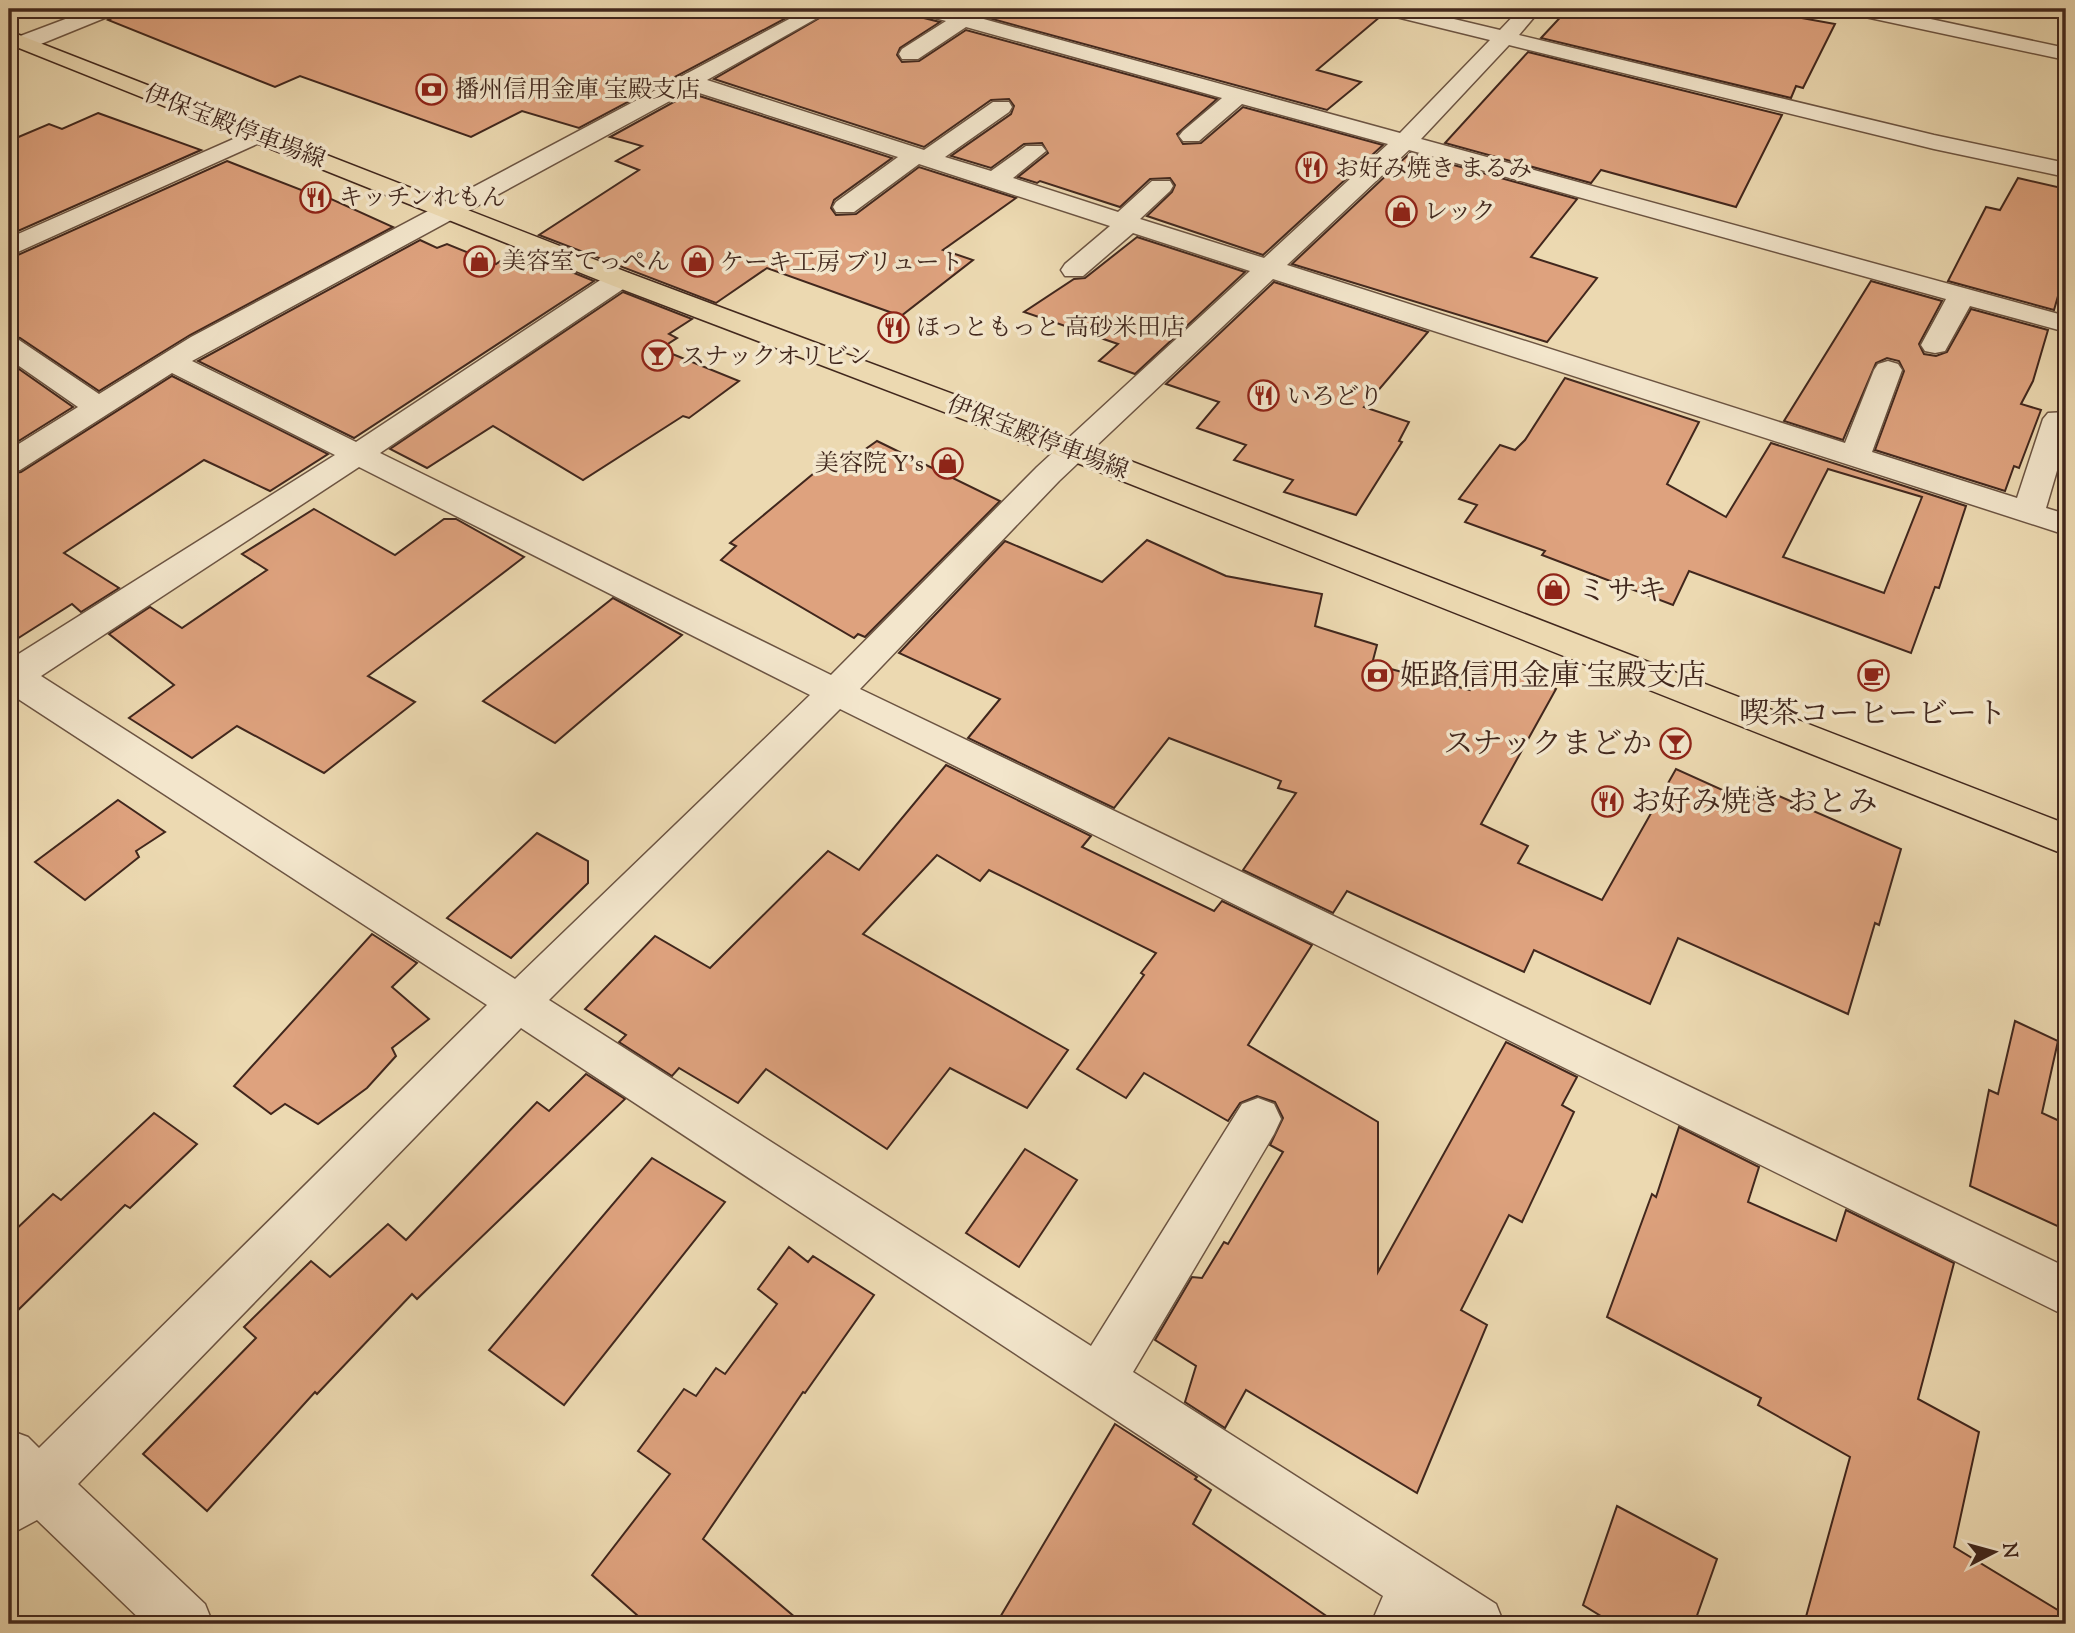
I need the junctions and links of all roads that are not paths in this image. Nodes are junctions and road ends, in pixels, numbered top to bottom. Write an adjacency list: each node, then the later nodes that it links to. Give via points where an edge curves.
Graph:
1 (110, 9): 11 (street)
2 (822, 9): 14 (street)
3 (924, 9): 8 (street)
4 (1387, 9): 9 (street)
5 (1531, 9): 9 (street)
6 (1856, 9): 10 (street)
7 (2008, 9): 10 (street)
8 (971, 14): 12 (street); 15 (street)
9 (1503, 37): 19 (street); 22 (street)
10 (1996, 39): 13 (street)
11 (16, 40): 17 (main road, 伊保宝殿停車場線)
12 (911, 54)
13 (2066, 54)
14 (689, 82): 21 (street); 26 (street)
15 (1239, 95): 18 (street); 19 (street)
16 (1001, 107): 21 (street)
17 (258, 135): 26 (main road, 伊保宝殿停車場線); 28 (street)
18 (1191, 136)
19 (1406, 140): 29 (street); 32 (street)
20 (1034, 151): 23 (street)
21 (921, 158): 23 (street); 25 (street)
22 (2066, 170)
23 (994, 181): 27 (street)
24 (1161, 186): 27 (street)
25 (845, 207)
26 (451, 210): 31 (main road, 伊保宝殿停車場線); 36 (street)
27 (1125, 223): 29 (street); 30 (street)
28 (9, 248)
29 (1267, 269): 40 (street); 42 (street)
30 (1074, 270)
31 (620, 279): 40 (main road, 伊保宝殿停車場線); 41 (street)
32 (1962, 295): 33 (street); 34 (street)
33 (2066, 324)
34 (1935, 345)
35 (9, 346): 38 (street)
36 (172, 362): 38 (street); 41 (street)
37 (1888, 370): 42 (street)
38 (97, 406): 43 (street)
39 (2058, 419): 44 (street)
40 (1073, 450): 47 (street); 48 (main road, 伊保宝殿停車場線)
41 (360, 453): 46 (street); 47 (street)
42 (1854, 458): 44 (street)
43 (9, 463)
44 (2028, 513): 45 (street)
45 (2066, 525)
46 (11, 676): 49 (street)
47 (835, 692): 49 (street); 51 (street)
48 (2066, 840)
49 (519, 1002): 52 (street); 53 (street)
50 (1258, 1119): 52 (street)
51 (2066, 1292)
52 (1100, 1379): 54 (street)
53 (19, 1484): 55 (street)
54 (1407, 1604): 56 (street)
55 (185, 1624)
56 (1476, 1624)

